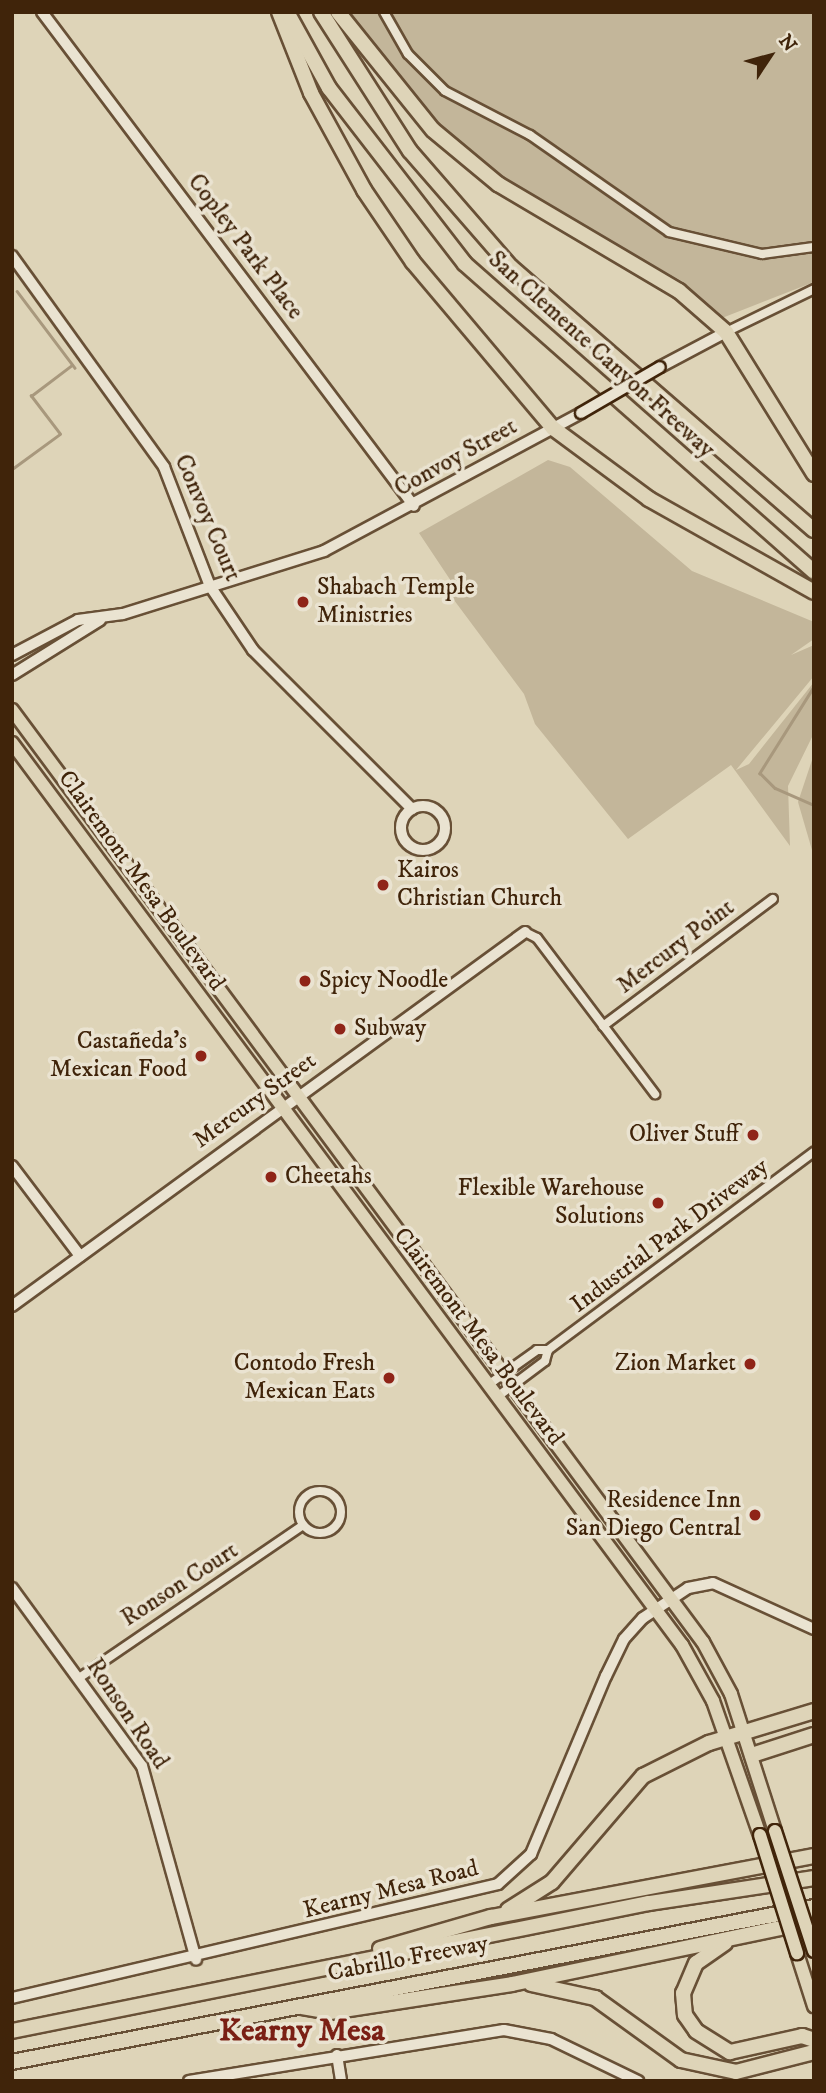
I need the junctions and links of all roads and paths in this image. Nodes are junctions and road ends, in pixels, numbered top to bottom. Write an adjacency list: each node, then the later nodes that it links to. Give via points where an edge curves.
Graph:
1 (42, 12): 13 (main road, Copley Park Place)
2 (279, 12): 11 (highway, via 311,93 364,190 413,262)
3 (287, 12): 15 (highway, San Clemente Canyon Freeway, via 337,99 465,264)
4 (321, 12): 14 (highway, San Clemente Canyon Freeway, via 411,151 511,267)
5 (338, 12): 10 (highway, via 433,130 498,184 679,291)
6 (384, 12): 7 (street, via 408,54 445,91 530,135 669,232 762,254)
7 (814, 247)
8 (12, 256): 16 (street, Convoy Court, via 164,467)
9 (814, 289): 10 (street, Convoy Street)
10 (726, 332): 11 (main road, Convoy Street, bridge); 12 (highway)
11 (553, 428): 13 (main road, Convoy Street); 17 (highway, via 649,499)
12 (814, 474)
13 (414, 506): 16 (main road, Convoy Street, via 324,551)
14 (814, 530)
15 (814, 572)
16 (210, 586): 18 (main road, Convoy Street); 23 (street, Convoy Court, via 269,669 335,725)
17 (814, 592)
18 (100, 620): 19 (main road, Convoy Street, via 75,621); 20 (main road, Convoy Street)
19 (12, 655)
20 (12, 675)
21 (12, 710): 28 (main road, Clairemont Mesa Boulevard)
22 (12, 743): 29 (main road, Clairemont Mesa Boulevard)
23 (412, 809): 23 (street, via 402,823 403,836 413,847 434,846 443,836 442,817 426,806)
24 (773, 900): 26 (street, Mercury Point)
25 (524, 932): 26 (street, via 537,938); 28 (street, Mercury Street)
26 (603, 1026): 27 (street)
27 (655, 1094)
28 (298, 1095): 29 (street, Mercury Street); 35 (main road, Clairemont Mesa Boulevard)
29 (281, 1107): 32 (street, Mercury Street); 36 (main road, Clairemont Mesa Boulevard)
30 (814, 1152): 34 (street, Industrial Park Driveway)
31 (12, 1166): 32 (street)
32 (79, 1256): 33 (street, Mercury Street)
33 (12, 1306)
34 (548, 1350): 35 (street, Industrial Park Driveway, via 537,1350); 37 (street, Industrial Park Driveway, via 545,1361)
35 (503, 1374): 36 (street, Industrial Park Driveway); 37 (main road, Clairemont Mesa Boulevard)
36 (488, 1385): 38 (main road, Clairemont Mesa Boulevard)
37 (512, 1386): 38 (street, Industrial Park Driveway); 41 (main road, Clairemont Mesa Boulevard)
38 (497, 1397): 42 (main road, Clairemont Mesa Boulevard)
39 (303, 1525): 39 (street, via 316,1533 330,1530 340,1518 337,1499 324,1491 309,1493 298,1510); 44 (street, Ronson Court)
40 (12, 1588): 44 (street, Ronson Road)
41 (672, 1598): 42 (street, Kearny Mesa Road); 43 (street, Kearny Mesa Road, via 713,1583); 46 (main road, Clairemont Mesa Boulevard, via 716,1662)
42 (656, 1609): 48 (main road, Clairemont Mesa Boulevard, via 708,1689); 57 (street, Kearny Mesa Road, via 624,1639 531,1854 513,1875 484,1890)
43 (814, 1629)
44 (79, 1678): 57 (street, Ronson Road, via 149,1780)
45 (814, 1712): 46 (highway)
46 (743, 1730): 48 (highway); 49 (main road, Clairemont Mesa Boulevard)
47 (814, 1735): 49 (highway)
48 (727, 1736): 53 (highway, via 643,1776 552,1881); 62 (main road, Clairemont Mesa Boulevard, bridge)
49 (752, 1755): 56 (main road, Clairemont Mesa Boulevard, bridge)
50 (814, 1856): 53 (highway)
51 (814, 1878): 58 (highway, Cabrillo Freeway, via 649,1903)
52 (814, 1907): 61 (highway, Cabrillo Freeway)
53 (491, 1917): 58 (highway)
54 (814, 1921): 55 (highway)
55 (738, 1936): 59 (highway); 64 (highway, via 709,1951 688,1978 685,2015 696,2031 730,2052 802,2036)
56 (814, 1951)
57 (196, 1960): 60 (street, Kearny Mesa Road)
58 (271, 1980): 63 (highway, Cabrillo Freeway)
59 (512, 1984): 61 (highway, via 330,2012); 65 (highway, via 565,1988 595,1998 681,2060 736,2072)
60 (12, 1998)
61 (294, 2006): 67 (highway, Cabrillo Freeway)
62 (814, 2006)
63 (12, 2031)
64 (814, 2040)
65 (814, 2052)
66 (337, 2056): 68 (main road); 69 (main road); 70 (main road, via 504,2030 551,2039)
67 (12, 2062)
68 (189, 2081)
69 (341, 2081)
70 (638, 2081)

